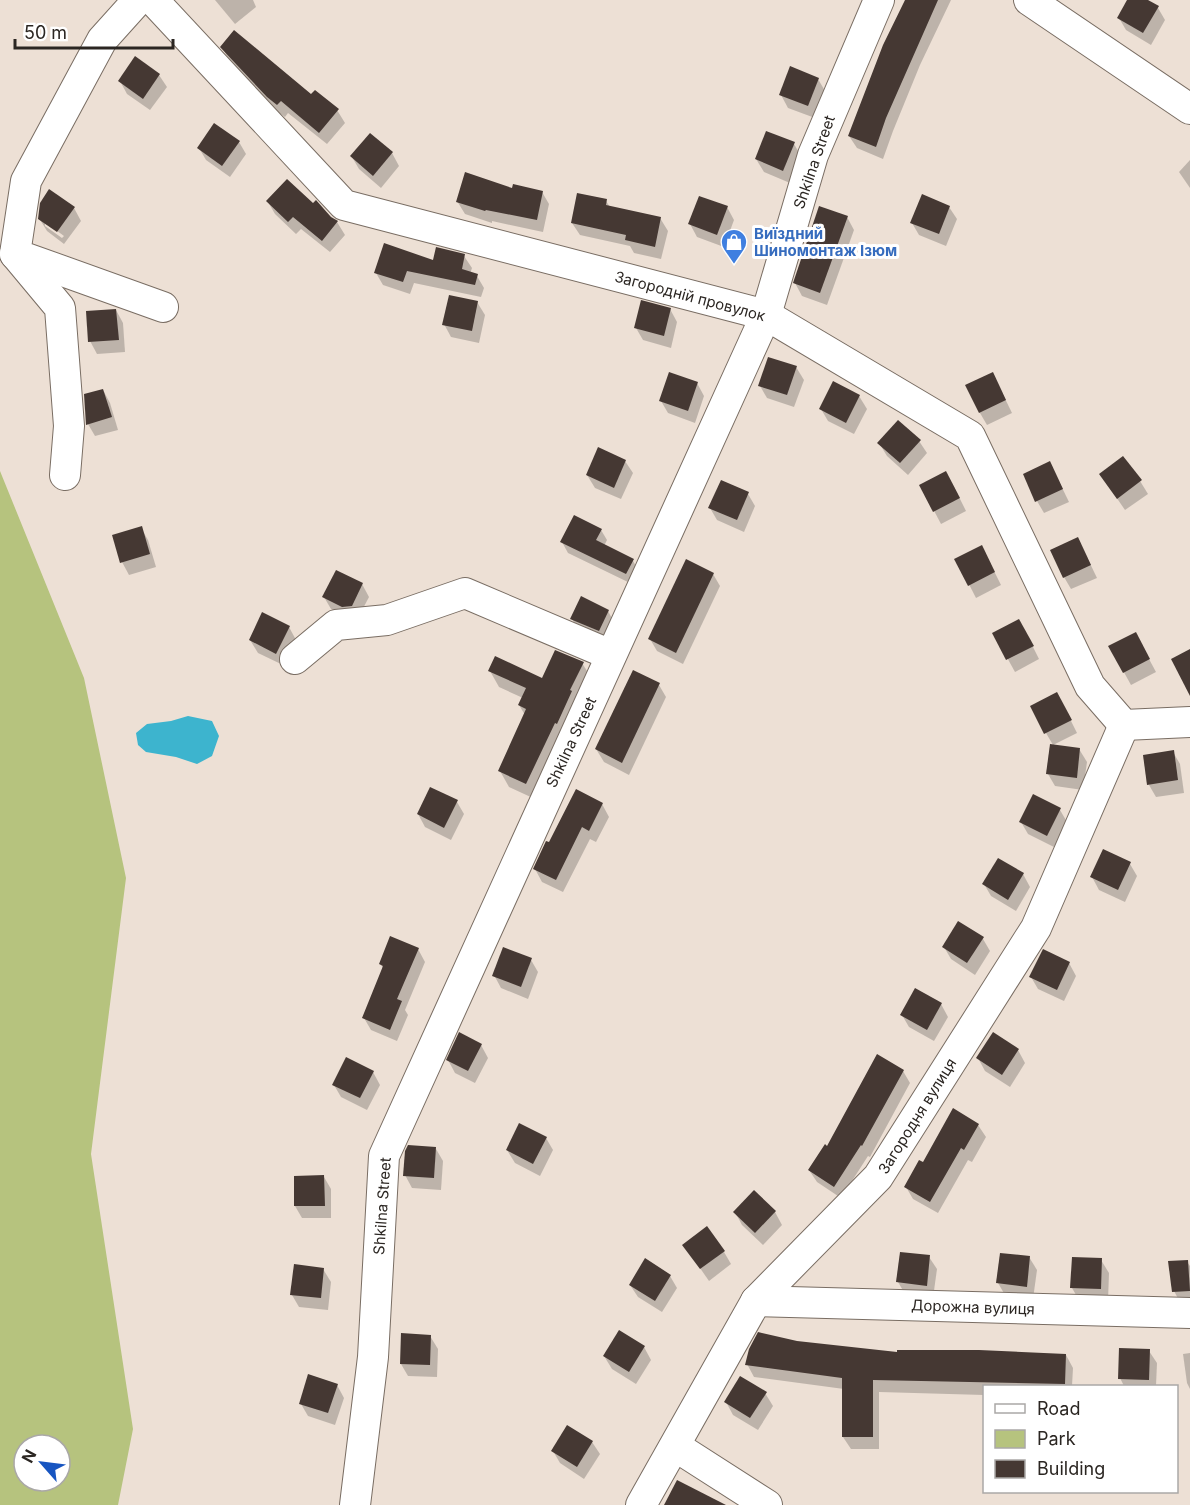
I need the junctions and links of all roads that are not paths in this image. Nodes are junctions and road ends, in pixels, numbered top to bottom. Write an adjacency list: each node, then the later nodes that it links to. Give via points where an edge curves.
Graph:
1 (138, 0): 6 (street, via 102,40 26,181)
2 (153, 0): 8 (street, Загородній провулок, via 344,206)
3 (879, 0): 8 (street, Shkilna Street, via 813,155)
4 (1029, 0): 5 (street)
5 (1190, 109)
6 (15, 254): 7 (street); 9 (street, via 60,308 69,426)
7 (163, 307)
8 (766, 315): 10 (street, Shkilna Street); 13 (street, Загородній провулок, via 970,436 1090,686)
9 (65, 475)
10 (611, 655): 11 (street, via 465,593 387,620 336,625); 17 (street, Shkilna Street, via 384,1156 373,1356)
11 (295, 658)
12 (1190, 722): 13 (street)
13 (1124, 725): 14 (street, Загородня вулиця, via 1036,928 878,1178)
14 (756, 1300): 15 (street, Дорожна вулиця); 16 (street, Загородня вулиця)
15 (1190, 1313)
16 (675, 1446): 18 (street, Загородня вулиця); 19 (street)
17 (355, 1505)
18 (642, 1505)
19 (767, 1505)

